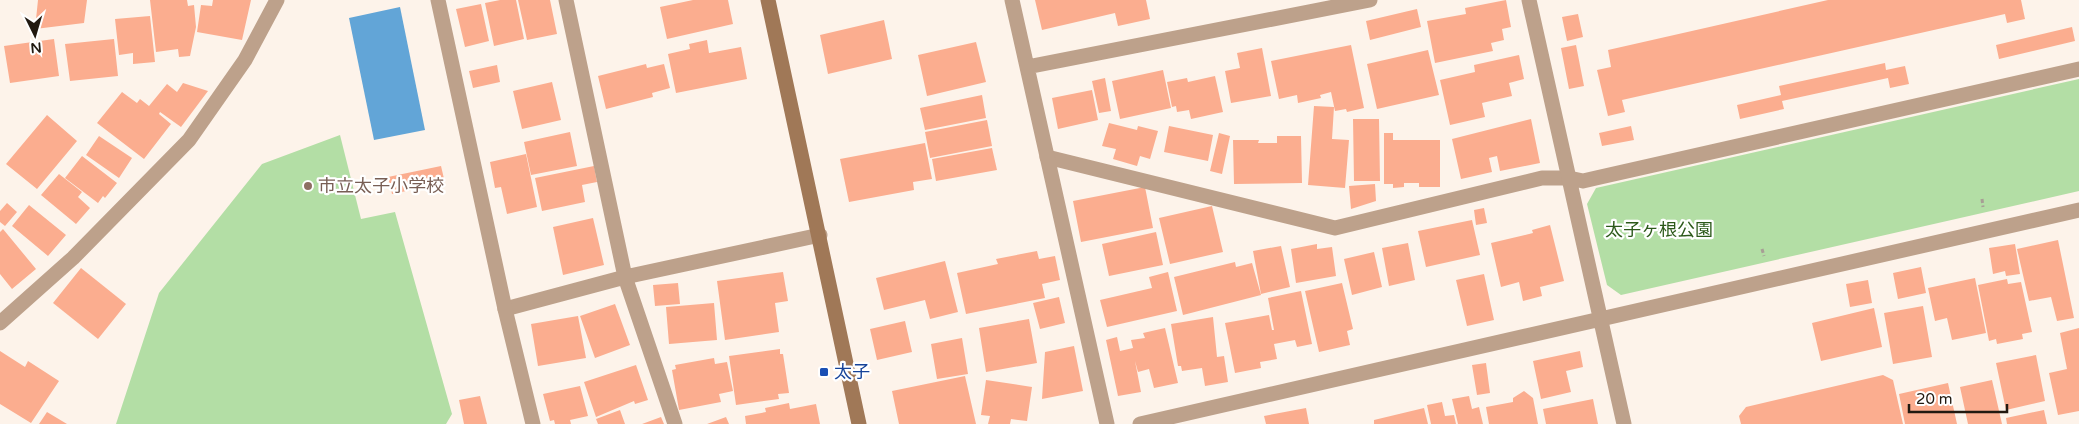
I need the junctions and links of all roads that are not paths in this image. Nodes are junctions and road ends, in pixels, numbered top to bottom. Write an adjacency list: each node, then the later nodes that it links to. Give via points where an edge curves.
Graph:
1 (277, 0): 17 (street, via 245,60 189,140 73,258)
2 (438, 0): 15 (street)
3 (566, 0): 14 (street)
4 (768, 0): 13 (street)
5 (1012, 0): 8 (street)
6 (1370, 0): 8 (street)
7 (1530, 0): 11 (street)
8 (1027, 67): 10 (street)
9 (2079, 69): 11 (street, via 1583,181)
10 (1047, 156): 11 (street, via 1335,228 1542,178); 21 (street)
11 (1569, 178): 16 (street)
12 (2079, 210): 16 (street)
13 (820, 235): 14 (street); 20 (street)
14 (625, 277): 15 (street); 19 (street)
15 (505, 309): 18 (street)
16 (1600, 319): 22 (street); 23 (street)
17 (0, 323)
18 (533, 424)
19 (675, 424)
20 (859, 424)
21 (1107, 424)
22 (1140, 424)
23 (1624, 424)

